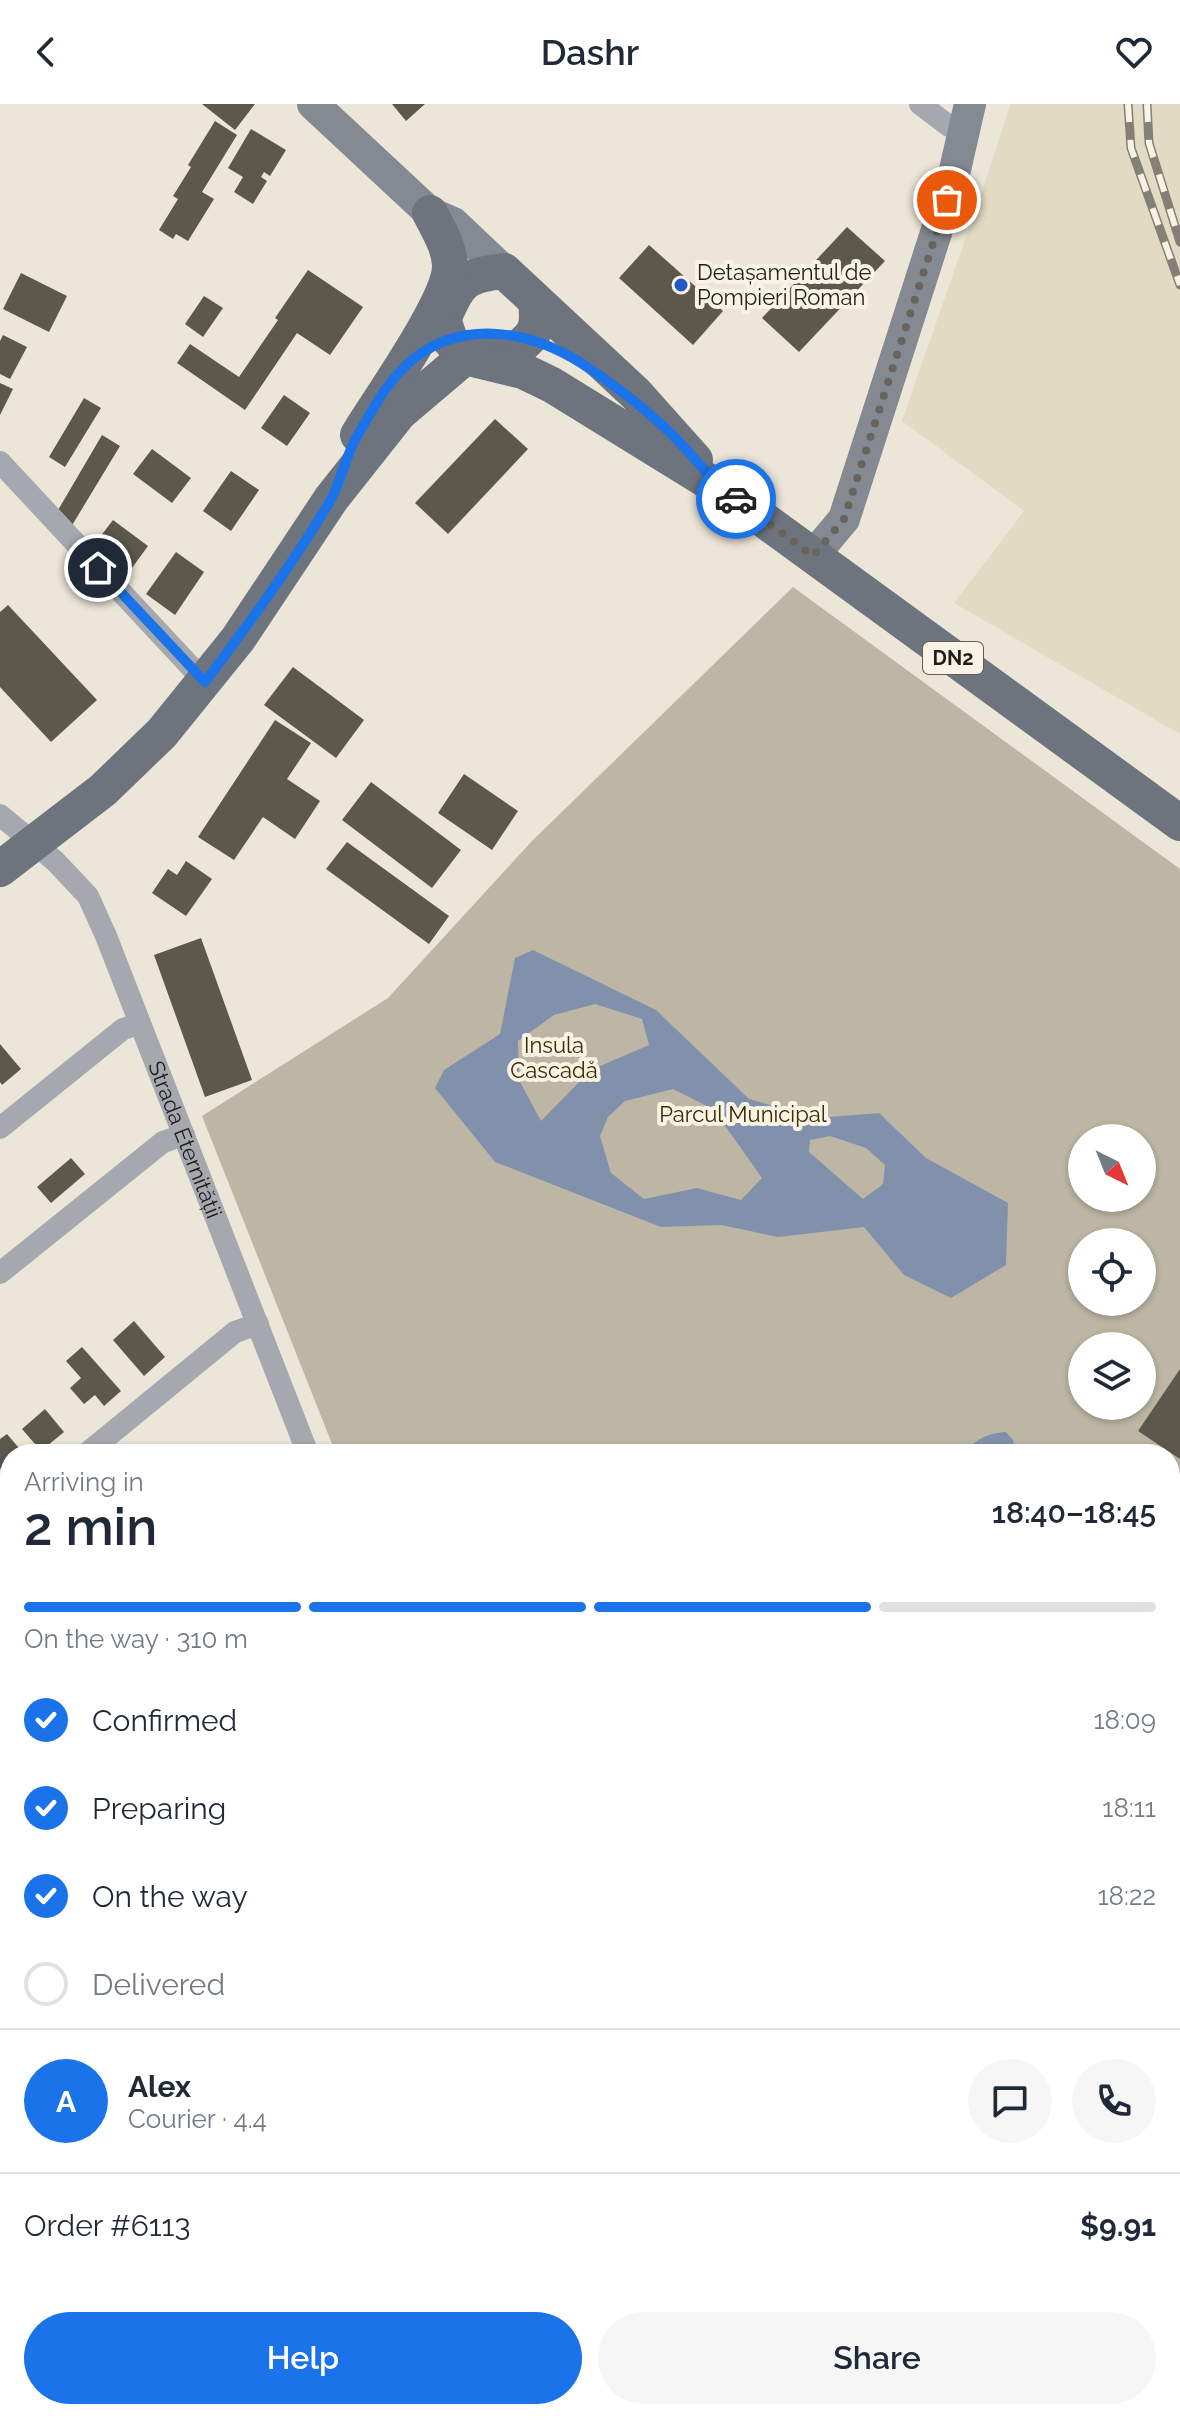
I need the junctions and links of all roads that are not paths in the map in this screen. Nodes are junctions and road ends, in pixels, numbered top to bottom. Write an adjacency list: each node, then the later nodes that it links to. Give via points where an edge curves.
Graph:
1 (313, 104): 4 (main road)
2 (920, 104): 3 (street, via 949,126)
3 (966, 118): 15 (main road, via 952,183 844,519)
4 (430, 213): 5 (main road, via 453,223); 6 (main road, via 446,245)
5 (504, 271): 6 (main road, via 480,274); 7 (main road, DN2)
6 (450, 291): 9 (main road, via 443,319); 10 (main road)
7 (536, 301): 8 (main road, via 538,327); 11 (main road, DN2)
8 (529, 339): 9 (main road, via 513,352); 11 (main road, DN2, via 581,363)
9 (458, 348): 10 (main road, via 415,357); 13 (main road, DN2, via 552,385); 14 (main road)
10 (389, 384): 14 (main road, via 353,443)
11 (663, 426): 13 (main road, DN2)
12 (0, 462): 16 (street)
13 (727, 493): 15 (main road, DN2)
14 (331, 499): 16 (main road)
15 (813, 556): 18 (main road, DN2)
16 (205, 682): 19 (main road, via 103,790)
17 (0, 815): 19 (street, Strada Eternității)
18 (1180, 823)
19 (35, 843): 20 (main road); 21 (street, Strada Eternității, via 88,896)
20 (0, 869)
21 (139, 1024): 22 (street, via 123,1029); 23 (street, Strada Eternității)
22 (0, 1128)
23 (184, 1135): 24 (street, via 163,1142); 25 (street, Strada Eternității)
24 (0, 1273)
25 (258, 1324): 26 (street, via 235,1332); 27 (street, Strada Eternității)
26 (98, 1444)
27 (304, 1444)

